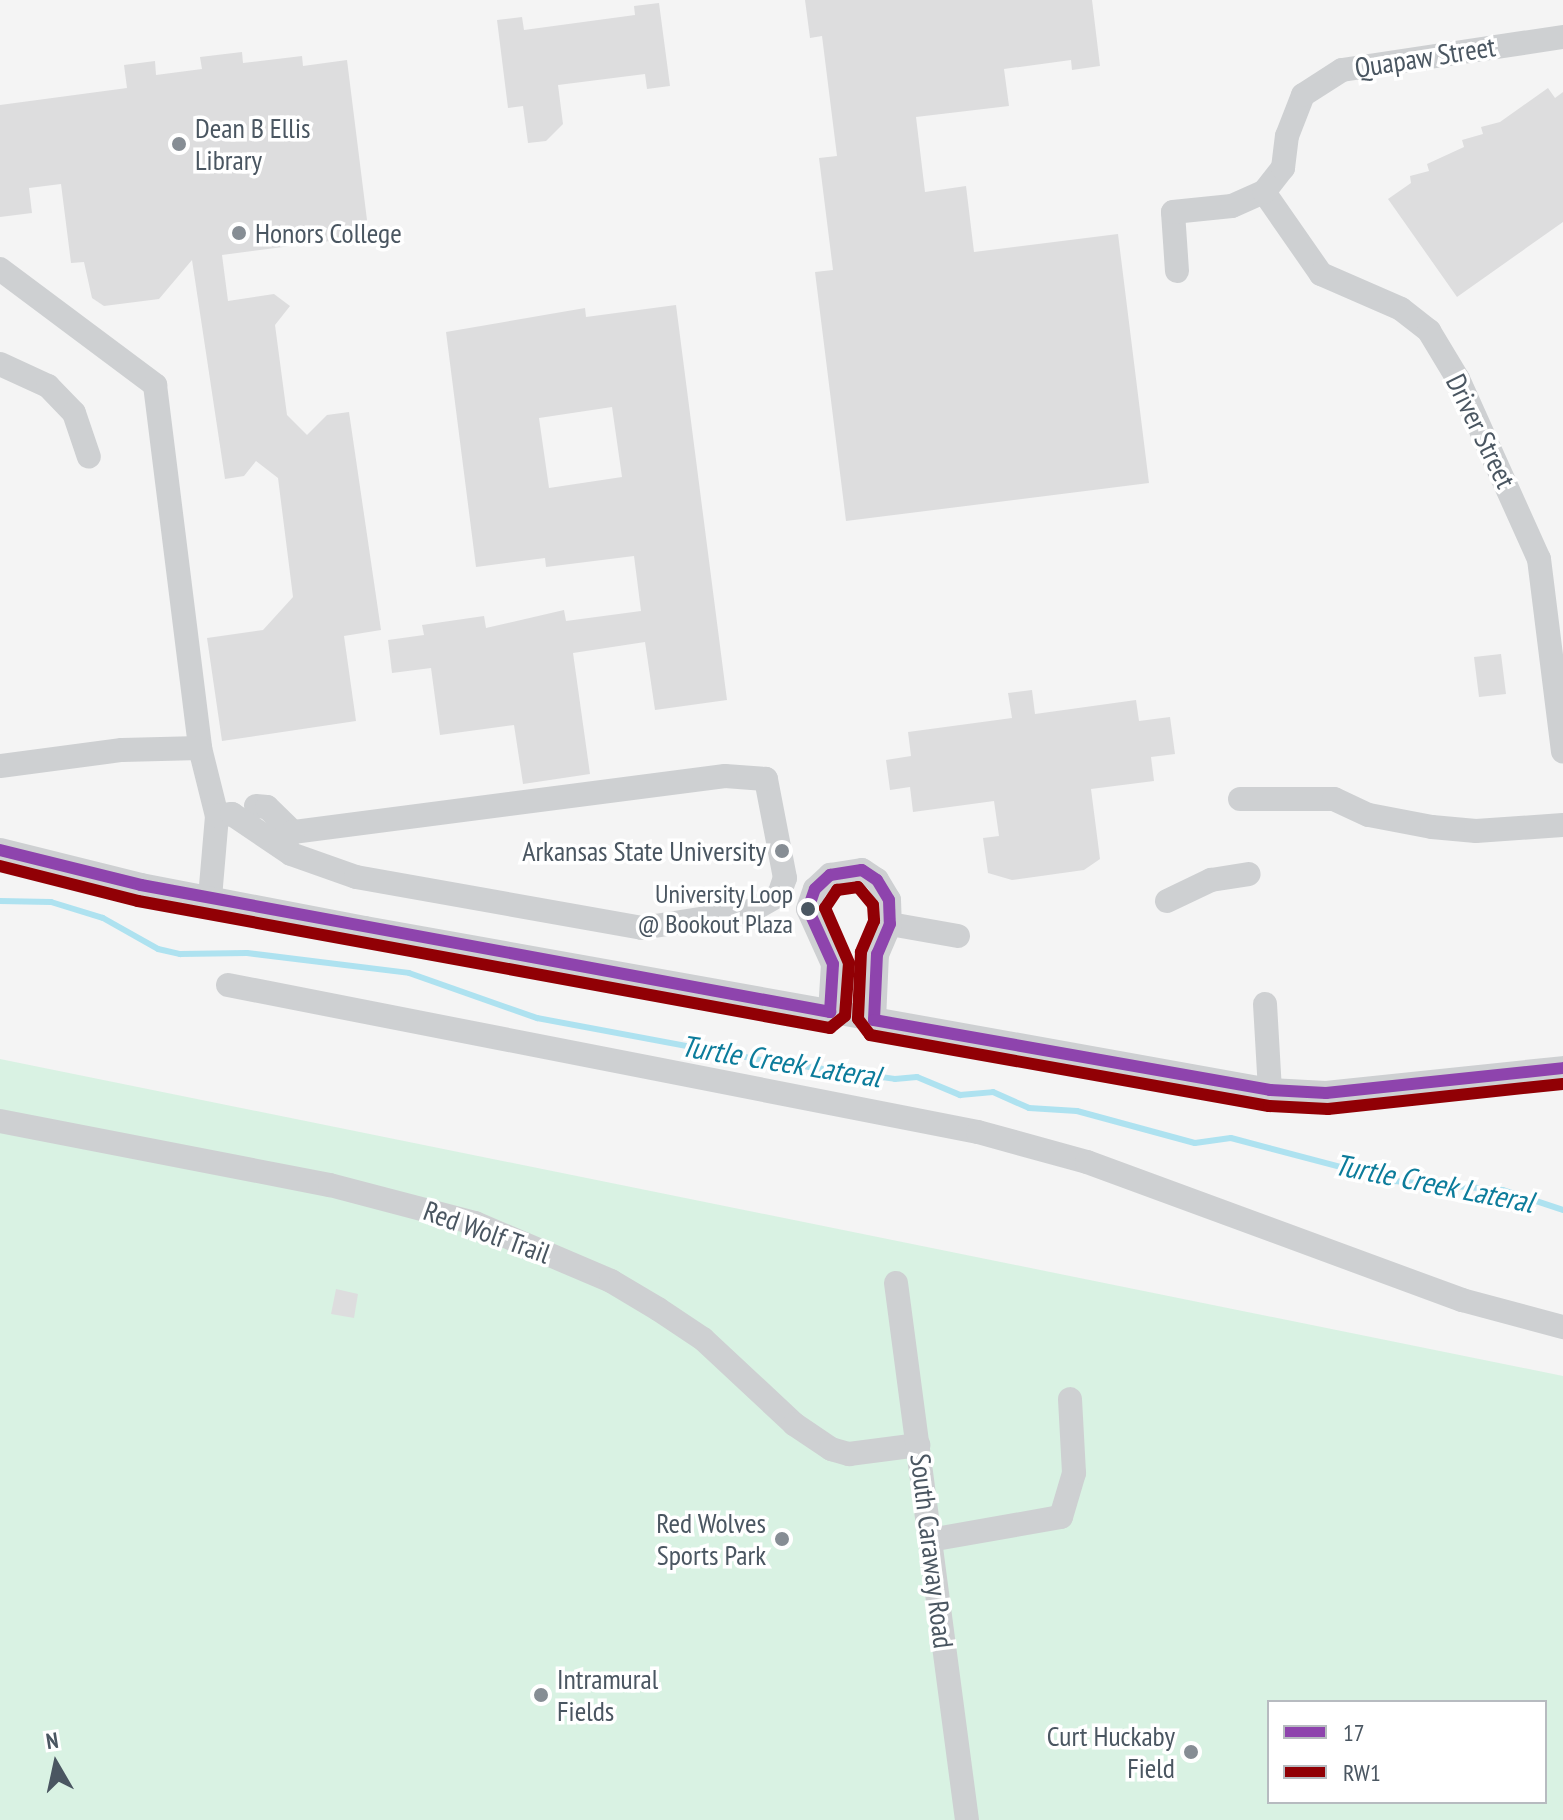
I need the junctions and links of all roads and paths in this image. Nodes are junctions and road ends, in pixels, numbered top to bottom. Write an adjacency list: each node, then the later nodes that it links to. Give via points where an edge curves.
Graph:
1 (1563, 37): 2 (street, Quapaw Street, via 1342,70 1303,95 1287,136 1283,168)
2 (1264, 192): 4 (street, via 1232,206 1173,212); 8 (street, Driver Street, via 1321,274 1411,316 1429,331 1458,379 1539,559)
3 (0, 269): 7 (street, via 155,385)
4 (1177, 271)
5 (0, 364): 6 (street, via 37,380 74,413)
6 (89, 457)
7 (200, 748): 9 (street, via 122,750); 12 (street)
8 (1563, 752)
9 (0, 766)
10 (1240, 799): 13 (street, via 1334,799 1369,815 1421,827 1476,831)
11 (256, 806): 14 (street, via 267,807)
12 (225, 815): 14 (street); 17 (street)
13 (1563, 825)
14 (287, 838): 14 (street, via 291,854 356,877 642,928 751,911 779,895 785,878 766,779 725,776)
15 (0, 850): 17 (street)
16 (1249, 874): 18 (street, via 1211,880)
17 (210, 897): 23 (street)
18 (1167, 901)
19 (890, 924): 20 (street); 23 (street, via 889,900 877,880 862,870 830,875 815,889 808,909 833,964); 24 (street, via 877,954)
20 (958, 936)
21 (228, 985): 29 (street, via 978,1132 1087,1162 1462,1300)
22 (1265, 1004): 26 (street)
23 (830, 1012): 24 (street)
24 (874, 1020): 26 (street)
25 (1563, 1068): 26 (street, via 1326,1093)
26 (1270, 1090)
27 (0, 1121): 31 (street, Red Wolf Trail, via 330,1185 475,1223 611,1281 658,1309 703,1339 794,1424 831,1449 849,1454)
28 (896, 1283): 31 (street, South Caraway Road)
29 (1563, 1327)
30 (1070, 1399): 32 (street, via 1074,1473 1061,1517)
31 (918, 1445): 32 (street, South Caraway Road)
32 (930, 1540): 33 (street, South Caraway Road)
33 (967, 1820)

